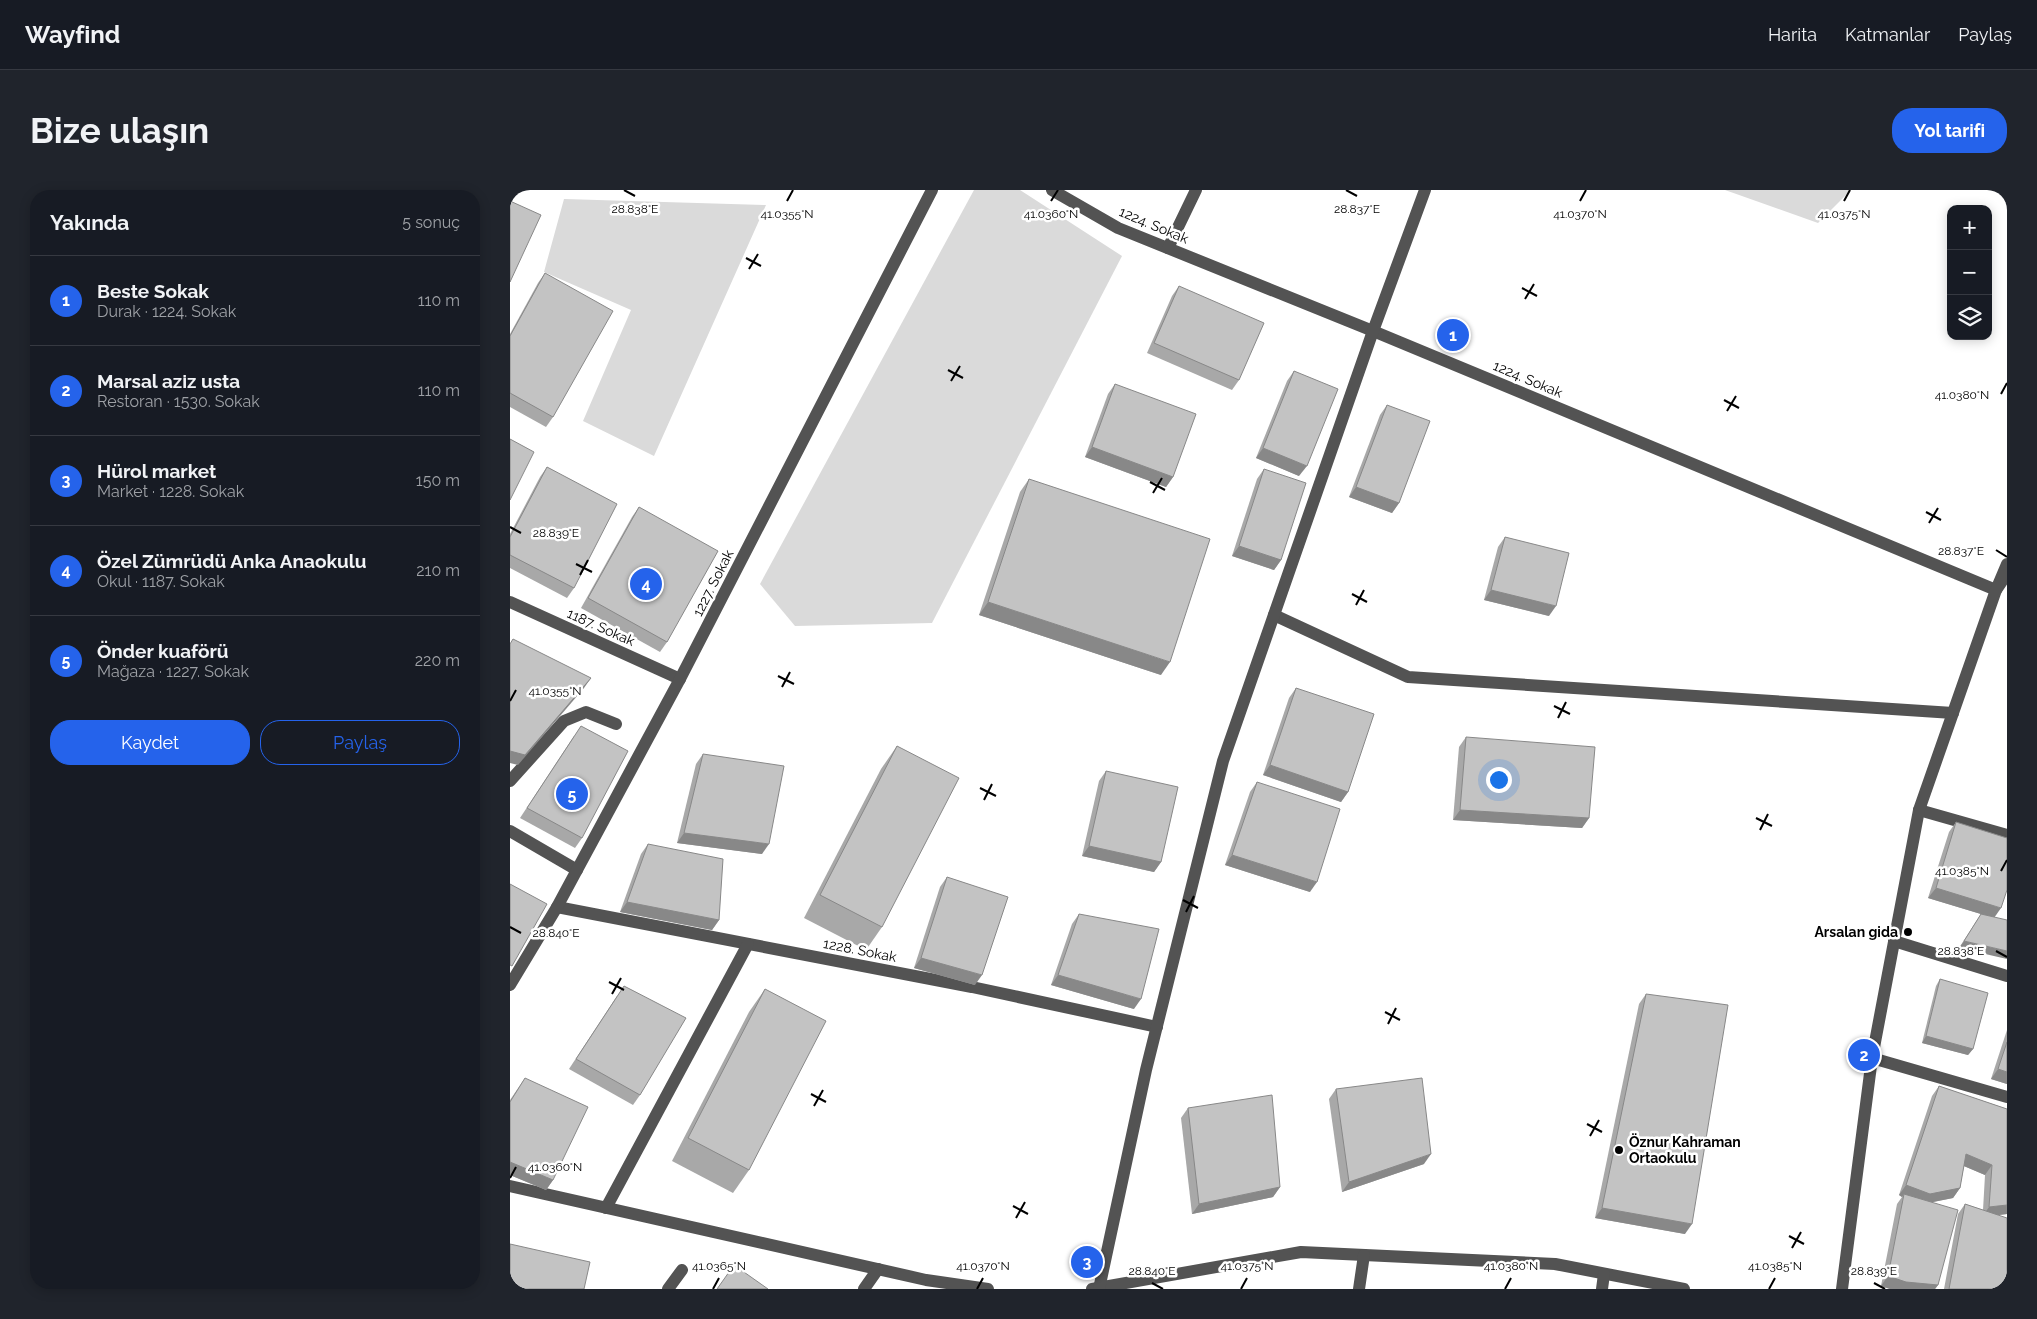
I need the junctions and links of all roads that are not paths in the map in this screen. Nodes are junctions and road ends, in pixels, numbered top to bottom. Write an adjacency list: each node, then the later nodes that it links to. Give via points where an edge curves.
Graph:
1 (932, 190): 12 (street, 1227. Sokak)
2 (1052, 190): 5 (street, 1224. Sokak, via 1118,228)
3 (1196, 190): 5 (street)
4 (1425, 190): 6 (street)
5 (1168, 248): 6 (street, 1224. Sokak)
6 (1373, 331): 9 (street, 1224. Sokak); 11 (street)
7 (2007, 564): 9 (street)
8 (2007, 574): 9 (street)
9 (1996, 590): 13 (street)
10 (510, 602): 12 (street, 1187. Sokak)
11 (1274, 616): 13 (street, via 1408,677); 25 (street, via 1223,761)
12 (680, 679): 19 (street, 1227. Sokak)
13 (1953, 713): 16 (street)
14 (616, 724): 15 (street, via 586,712 564,720)
15 (510, 781)
16 (1919, 810): 18 (street); 21 (street)
17 (510, 831): 19 (street)
18 (2007, 835)
19 (577, 870): 20 (street, 1227. Sokak)
20 (557, 907): 22 (street, 1228. Sokak); 24 (street, 1227. Sokak)
21 (1894, 941): 23 (street); 26 (street)
22 (748, 944): 25 (street, 1228. Sokak); 29 (street)
23 (2007, 976)
24 (510, 985)
25 (1157, 1027): 37 (street)
26 (1872, 1058): 27 (street); 41 (street)
27 (2007, 1097)
28 (510, 1186): 29 (street)
29 (606, 1208): 31 (street)
30 (1364, 1255): 33 (street, via 1555,1264); 37 (street, via 1301,1252); 38 (street)
31 (878, 1269): 35 (street); 36 (street)
32 (682, 1270): 34 (street)
33 (1604, 1274): 39 (street); 40 (street)
34 (668, 1289)
35 (864, 1289)
36 (988, 1289)
37 (1097, 1289)
38 (1359, 1289)
39 (1602, 1289)
40 (1684, 1289)
41 (1842, 1289)

